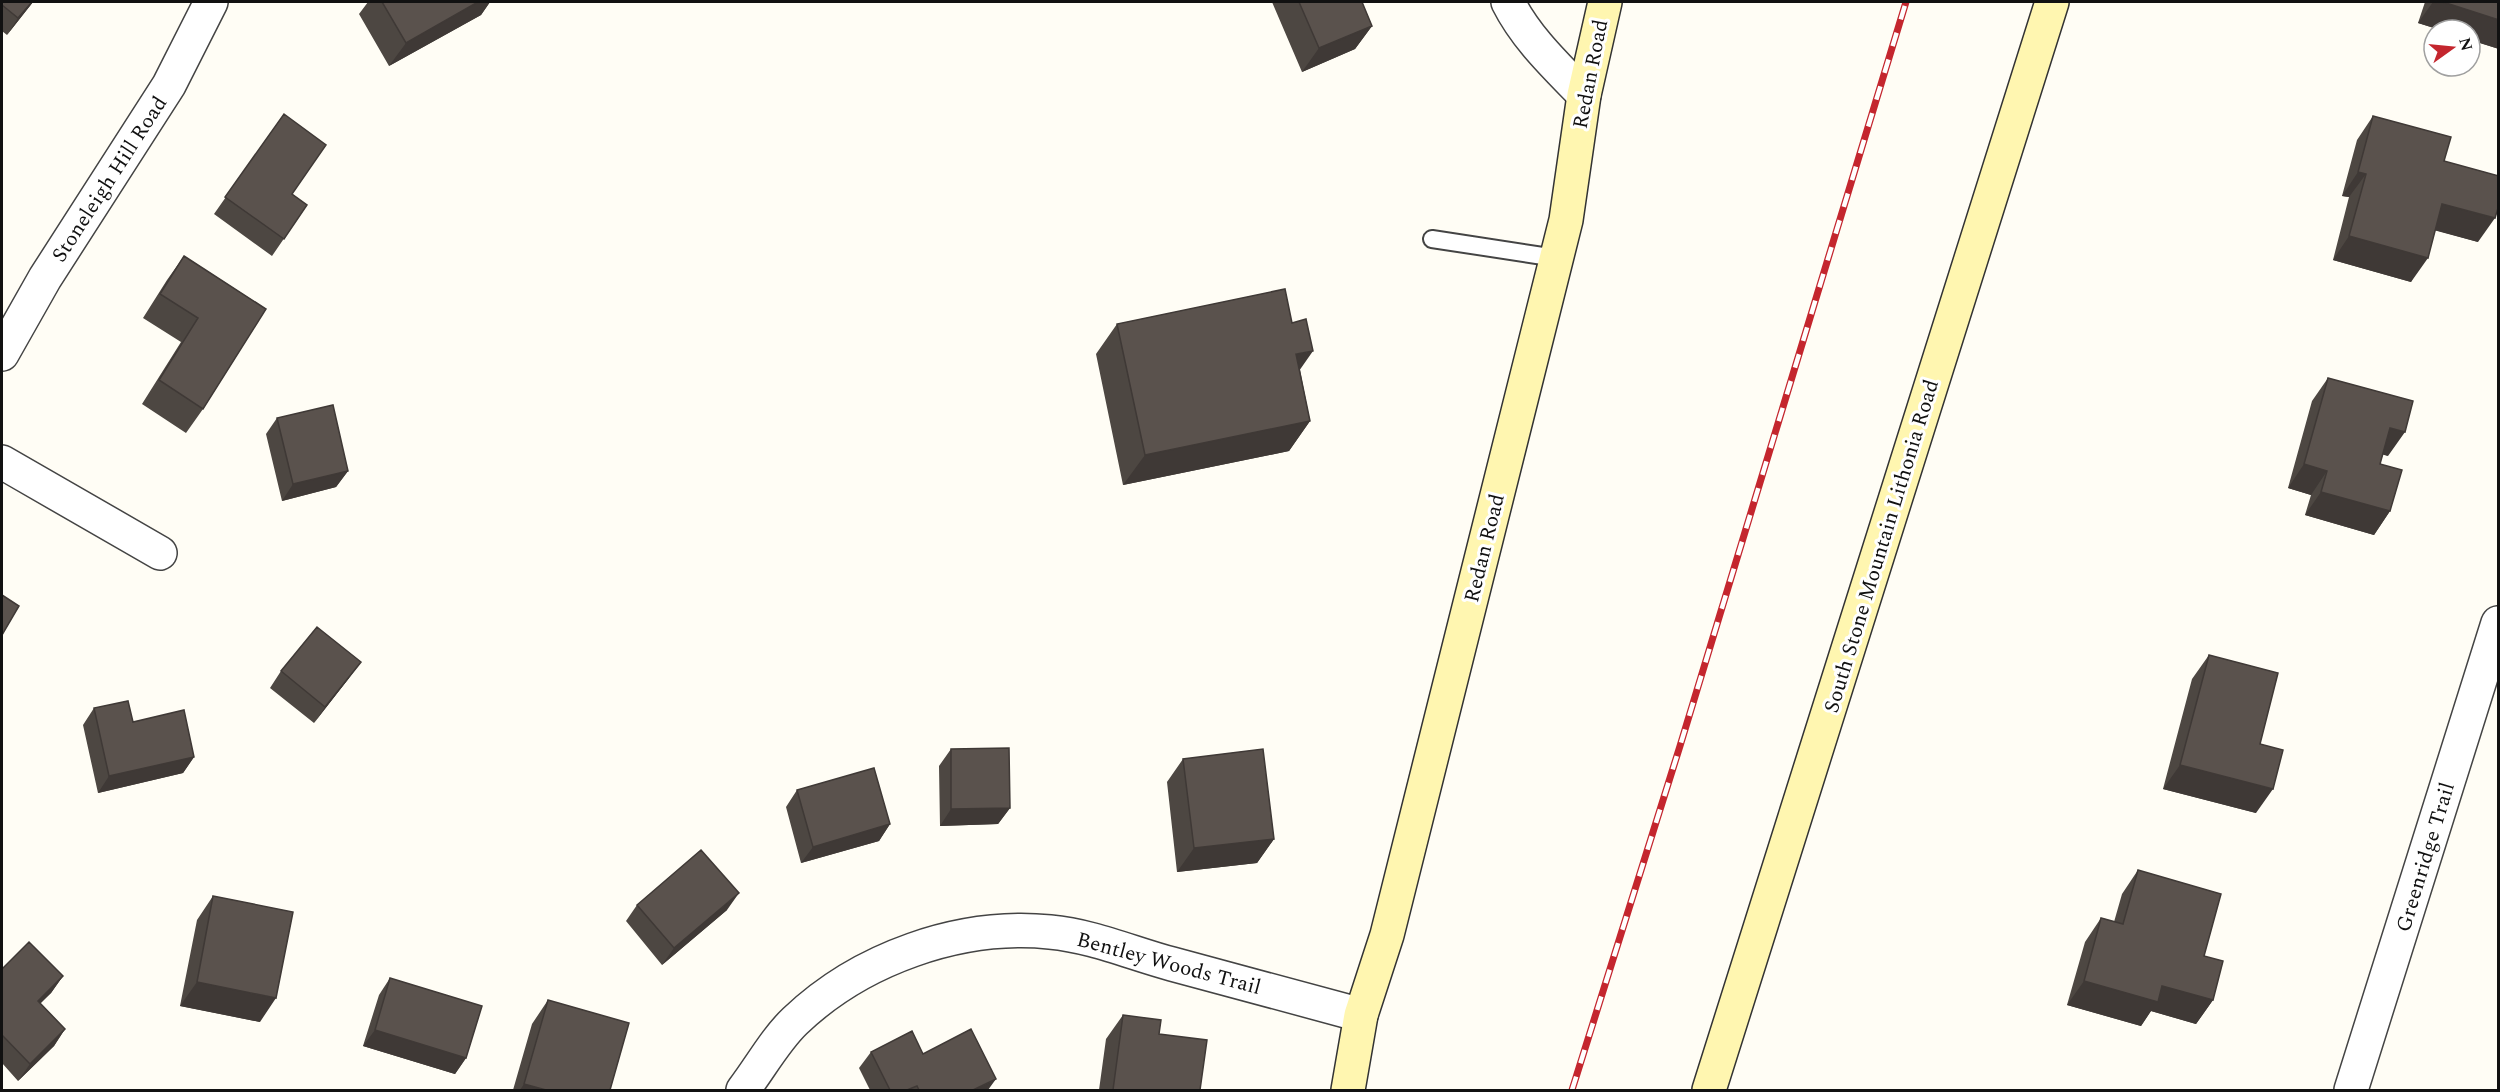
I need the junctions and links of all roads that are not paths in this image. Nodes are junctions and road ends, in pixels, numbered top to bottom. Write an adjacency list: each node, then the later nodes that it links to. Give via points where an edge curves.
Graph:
1 (211, 2): 8 (street, Stoneleigh Hill Road, via 169,85 45,278)
2 (1508, 2): 5 (street, via 1545,54)
3 (1605, 2): 5 (main road, Redan Road)
4 (2052, 2): 15 (main road, South Stone Mountain Lithonia Road)
5 (1584, 95): 7 (main road, Redan Road, via 1566,220)
6 (1432, 239): 7 (lane)
7 (1556, 258): 12 (main road, Redan Road, via 1387,935)
8 (2, 354)
9 (2, 462): 10 (street)
10 (160, 553)
11 (2499, 624): 16 (street, Greenridge Trail)
12 (1361, 1015): 13 (street, Bentley Woods Trail, via 1103,942 1049,932 993,933 938,942 896,957 837,988 794,1022); 14 (main road, Redan Road)
13 (743, 1090)
14 (1348, 1090)
15 (1709, 1090)
16 (2351, 1090)

